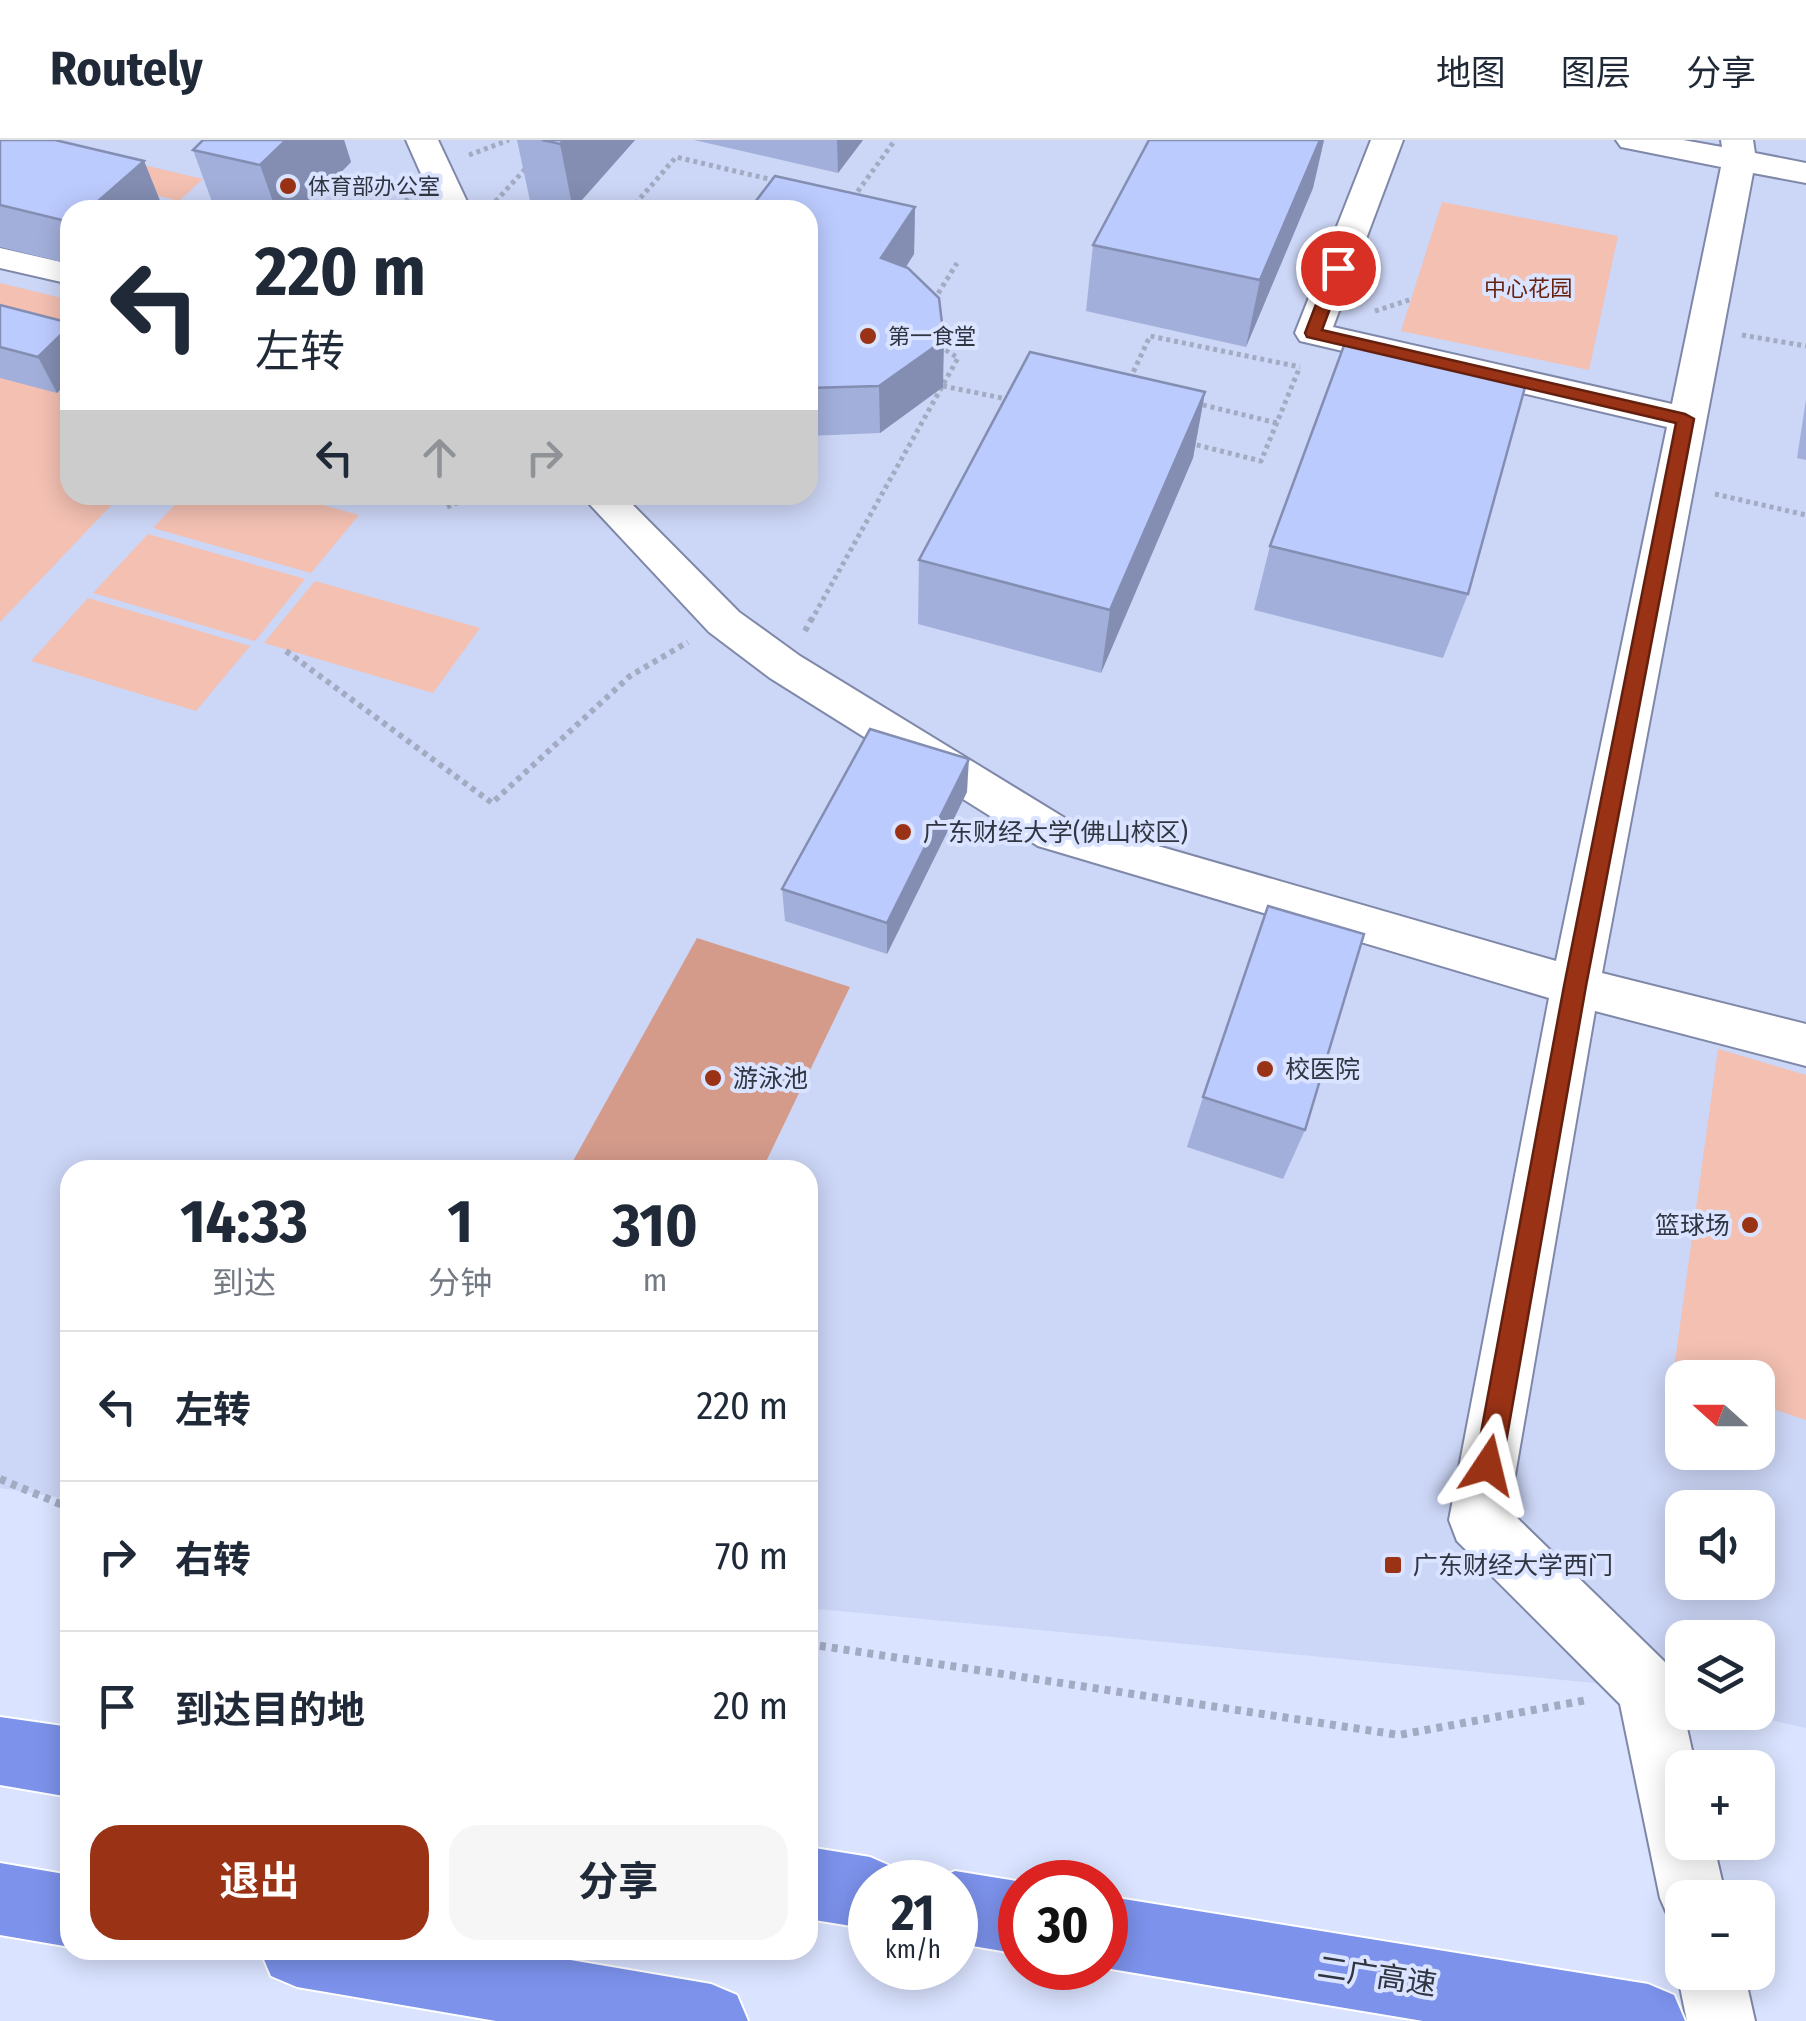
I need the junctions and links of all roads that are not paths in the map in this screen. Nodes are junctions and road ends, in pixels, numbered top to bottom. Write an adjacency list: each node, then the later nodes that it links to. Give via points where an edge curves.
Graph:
1 (422, 140): 6 (street)
2 (1387, 140): 9 (street, via 1313,333)
3 (1632, 140): 4 (street)
4 (1738, 150): 5 (street); 9 (street)
5 (1806, 173)
6 (449, 200)
7 (0, 258): 8 (street)
8 (60, 272)
9 (1685, 419): 11 (street)
10 (610, 505): 11 (street, via 724,622 1054,834)
11 (1575, 986): 12 (street); 15 (street, via 1478,1520 1647,1688)
12 (1806, 1045)
13 (0, 1750): 14 (highway)
14 (60, 1760)
15 (1690, 1880)
16 (818, 1885): 17 (highway)
17 (848, 1889)
18 (0, 1899): 19 (highway)
19 (60, 1909)
20 (1128, 1936): 24 (highway, 二广高速)
21 (354, 1960): 23 (highway)
22 (1714, 1990): 25 (street)
23 (711, 2021)
24 (1648, 2021)
25 (1721, 2021)

